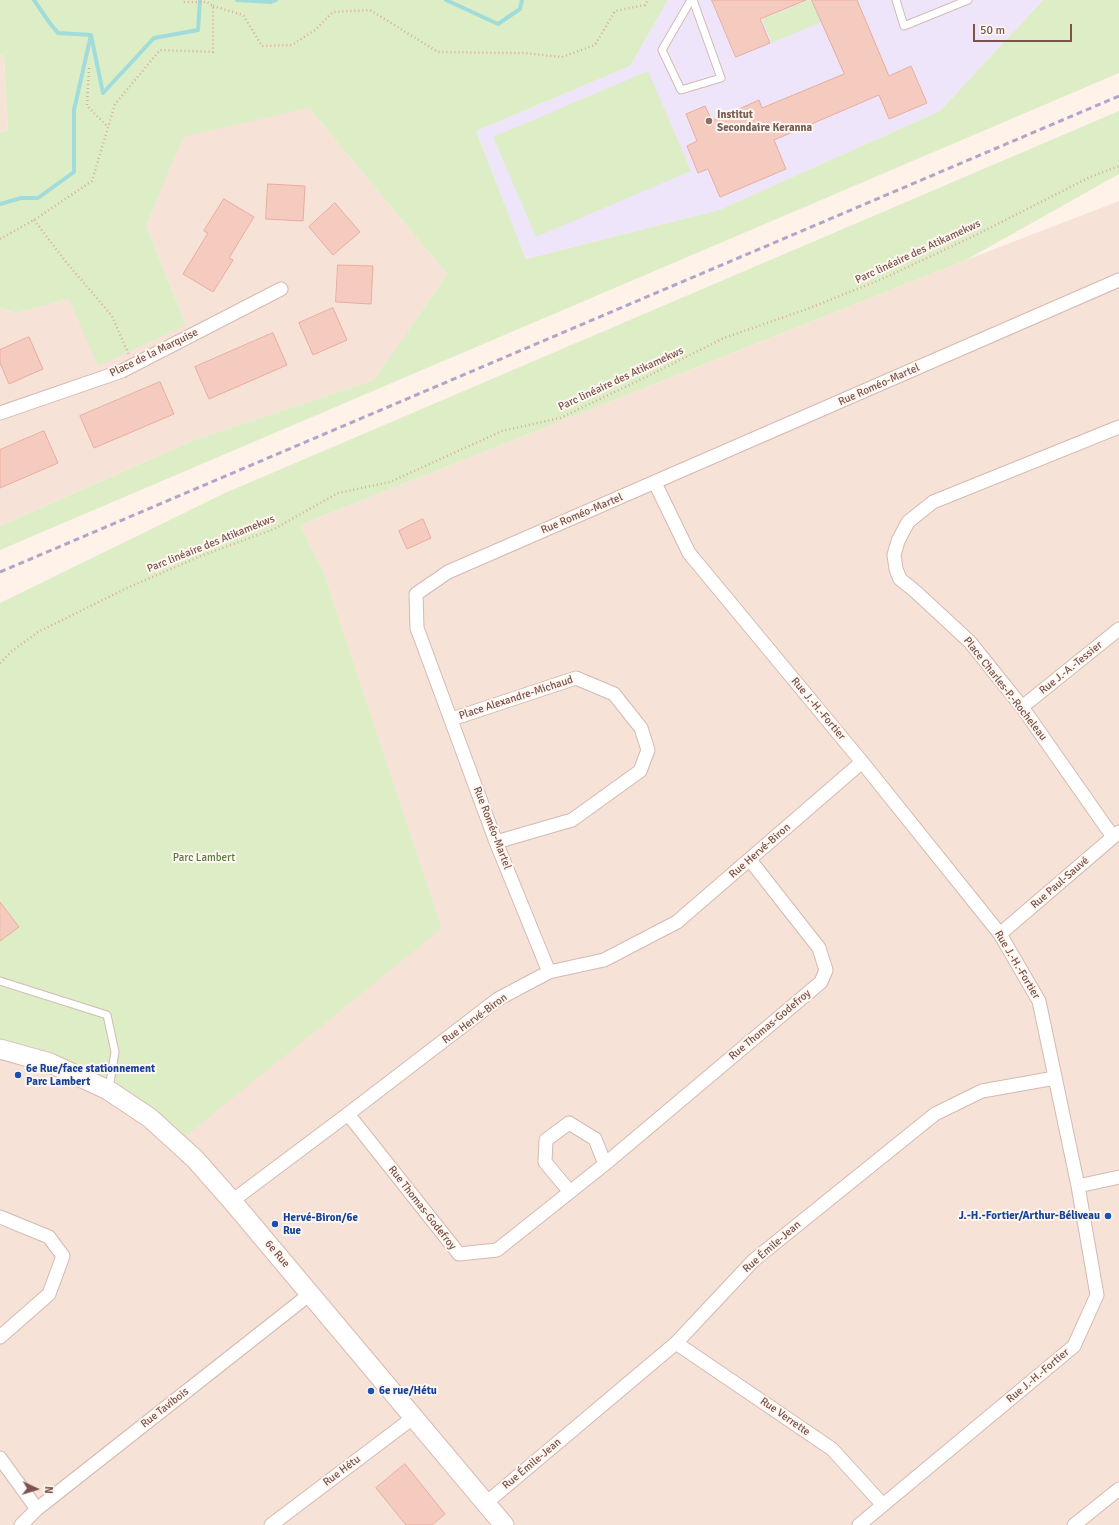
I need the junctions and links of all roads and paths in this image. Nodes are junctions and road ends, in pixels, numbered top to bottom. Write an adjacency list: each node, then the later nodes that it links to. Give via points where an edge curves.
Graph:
1 (183, 0): 6 (path)
2 (648, 0): 7 (path, via 645,5 615,11 595,45 562,57 523,53 438,52 370,10 333,12 314,30 292,45 262,46 243,15)
3 (692, 0): 3 (lane, via 662,50 681,90 721,78)
4 (896, 0): 5 (lane, via 904,26)
5 (968, 0)
6 (192, 1): 7 (path, via 207,2)
7 (212, 6): 9 (path, via 214,52 160,50 114,104)
8 (89, 68): 9 (path, via 87,106)
9 (108, 127): 11 (path, via 92,181)
10 (1119, 166): 20 (path, Parc linéaire des Atikamekws, via 1090,177 974,236 882,278 810,308 724,338 560,418 502,431 390,482 338,493 274,529 201,556 127,588 38,632)
11 (34, 220): 12 (path); 15 (path, via 112,316)
12 (0, 239)
13 (1119, 280): 18 (street, Rue Roméo-Martel)
14 (281, 289): 15 (street, Place de la Marquise)
15 (133, 365): 16 (street, Place de la Marquise)
16 (0, 413)
17 (1119, 427): 21 (street, Place Charles-P.-Rocheleau, via 933,502 908,522 898,541 894,555 900,579 970,642)
18 (655, 483): 22 (street, Rue Roméo-Martel, via 448,572 416,594 417,628); 23 (street, Rue J.-H.-Fortier, via 690,553)
19 (1119, 629): 21 (street, Rue J.-A.-Tessier)
20 (0, 663)
21 (1022, 707): 24 (street, Place Charles-P.-Rocheleau)
22 (452, 719): 25 (street, Rue Roméo-Martel); 25 (street, Place Alexandre-Michaud, via 576,678 614,694 641,728 648,750 640,771 572,820)
23 (862, 762): 26 (street, Rue Hervé-Biron); 27 (street, Rue J.-H.-Fortier)
24 (1116, 834): 27 (street, Rue Paul-Sauvé)
25 (496, 842): 28 (street, Rue Roméo-Martel)
26 (750, 860): 28 (street, Rue Hervé-Biron, via 677,922 604,960); 34 (street, Rue Thomas-Godefroy, via 818,948 826,970 821,982)
27 (1000, 934): 31 (street, Rue J.-H.-Fortier, via 1039,1002)
28 (549, 972): 33 (street, Rue Hervé-Biron, via 498,999)
29 (0, 980): 32 (lane, via 107,1015 115,1052)
30 (0, 1049): 32 (street, 6e Rue, via 50,1063)
31 (1055, 1078): 36 (street, Rue J.-H.-Fortier); 42 (street, Rue Émile-Jean, via 982,1091 935,1114 754,1260)
32 (108, 1090): 38 (street, 6e Rue, via 150,1118 195,1158)
33 (348, 1114): 37 (street, Rue Thomas-Godefroy, via 459,1254 497,1250); 38 (street, Rue Hervé-Biron)
34 (605, 1164): 37 (street, Rue Thomas-Godefroy); 37 (street, via 595,1139 569,1123 546,1140 546,1162)
35 (1119, 1177): 36 (street)
36 (1078, 1186): 47 (street, Rue J.-H.-Fortier, via 1097,1295 1074,1346)
37 (570, 1192)
38 (232, 1201): 40 (street, 6e Rue)
39 (0, 1217): 41 (street, via 49,1237 62,1256 49,1294)
40 (310, 1294): 43 (street, 6e Rue); 48 (street, Rue Tavibois)
41 (0, 1337)
42 (676, 1344): 46 (street, Rue Émile-Jean); 47 (street, Rue Verrette, via 832,1449)
43 (414, 1418): 46 (street, 6e Rue); 49 (street, Rue Hétu)
44 (0, 1458): 48 (street)
45 (1119, 1490): 53 (street)
46 (486, 1503): 51 (street, 6e Rue)
47 (883, 1505): 52 (street, Rue J.-H.-Fortier)
48 (37, 1509): 50 (street, Rue Tavibois)
49 (275, 1524)
50 (21, 1525)
51 (504, 1525)
52 (859, 1525)
53 (1074, 1525)

